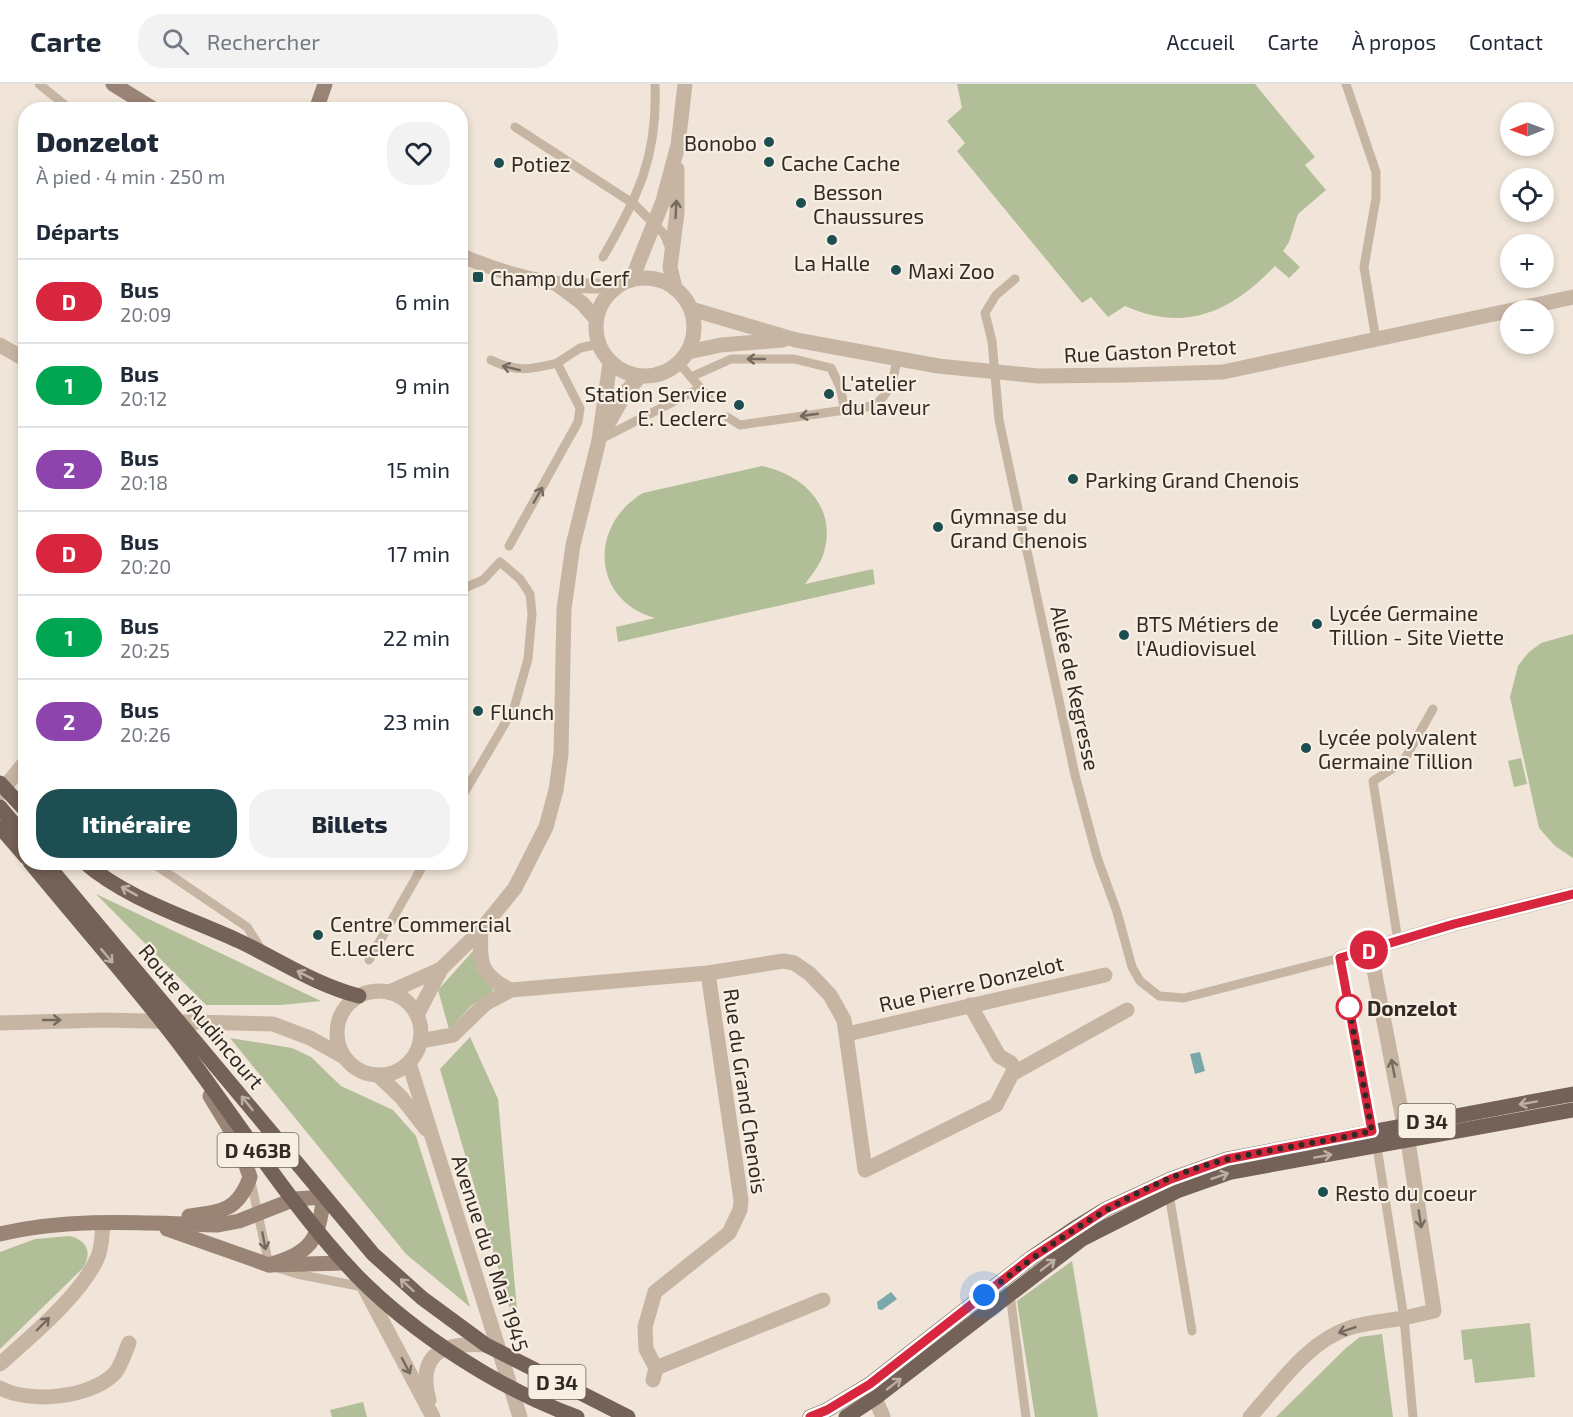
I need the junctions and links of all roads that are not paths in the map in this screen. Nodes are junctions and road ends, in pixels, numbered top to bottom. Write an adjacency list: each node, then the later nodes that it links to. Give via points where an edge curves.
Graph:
1 (39, 84): 6 (lane)
2 (113, 84): 7 (main road)
3 (655, 84): 10 (lane, via 652,140)
4 (685, 84): 9 (street)
5 (1347, 84): 23 (lane, via 1376,172 1376,198 1364,267)
6 (61, 102)
7 (141, 102)
8 (515, 127): 10 (lane)
9 (678, 145): 11 (street); 12 (street, one-way to 9, via 677,213)
10 (634, 204): 11 (lane); 14 (lane)
11 (656, 224): 12 (lane); 16 (street)
12 (671, 252): 18 (street)
13 (468, 257): 17 (street)
14 (603, 257)
15 (1015, 279): 34 (lane, Allée de Kegresse, via 996,295 984,313 992,341)
16 (626, 282): 17 (street, via 589,288); 18 (street, via 647,278); 21 (street, via 608,294)
17 (558, 285): 21 (street)
18 (675, 288): 20 (street)
19 (1573, 297): 23 (street, Rue Gaston Pretot)
20 (691, 309): 22 (street, Rue Gaston Pretot); 28 (street, via 693,331)
21 (596, 319): 24 (street)
22 (796, 340): 28 (street, Rue Gaston Pretot, via 721,345); 29 (street, Rue Gaston Pretot)
23 (1376, 340): 34 (street, Rue Gaston Pretot, via 1223,372 1038,376)
24 (598, 344): 31 (lane, via 580,348); 32 (street)
25 (0, 345): 26 (street)
26 (18, 355)
27 (0, 356): 33 (street)
28 (683, 358): 35 (street, via 667,371); 36 (lane)
29 (897, 358): 34 (street, Rue Gaston Pretot); 39 (lane, via 893,384 884,399 873,406)
30 (491, 360): 31 (lane, one-way to 30, via 526,371)
31 (556, 363): 42 (lane, one-way to 31, via 578,422 580,408)
32 (610, 363): 35 (street); 41 (street)
33 (18, 365)
34 (993, 372): 64 (lane, Allée de Kegresse, via 999,420 1075,775 1132,967 1140,981 1159,996 1184,998)
35 (640, 376): 41 (street)
36 (691, 377): 37 (lane); 39 (lane, one-way to 36, via 831,368 794,359 731,359)
37 (700, 388): 38 (lane); 41 (lane)
38 (709, 398)
39 (845, 410): 40 (lane, one-way to 40, via 740,425)
40 (727, 417)
41 (599, 440): 60 (street, via 573,545 564,609 561,754 556,790 546,827 530,862 515,888)
42 (509, 546)
43 (468, 588): 47 (lane, via 483,580 500,562 530,594 532,614 528,659 514,708)
44 (1433, 709): 61 (lane, via 1403,762 1372,781)
45 (18, 771): 48 (street)
46 (0, 783): 49 (main road)
47 (468, 786)
48 (0, 794)
49 (18, 802)
50 (0, 807): 52 (main road)
51 (0, 826): 53 (main road)
52 (18, 828)
53 (18, 847)
54 (37, 870): 77 (main road, Route d'Audincourt / D 463B, one-way to 77)
55 (52, 870): 92 (main road, Route d'Audincourt / D 463B, one-way to 55)
56 (93, 870): 63 (main road, one-way to 56, via 160,908)
57 (163, 870): 63 (lane, via 247,927)
58 (420, 870): 65 (lane)
59 (1573, 894): 61 (street)
60 (481, 930): 66 (street); 69 (street, via 479,952 486,973)
61 (1398, 941): 62 (street)
62 (1370, 949): 64 (street); 85 (street, one-way to 62)
63 (264, 954): 71 (main road, one-way to 63, via 333,989)
64 (1340, 958): 86 (lane)
65 (369, 960)
66 (441, 969): 70 (street); 74 (street)
67 (708, 973): 69 (street, Rue du Grand Chenois); 76 (street, via 783,961 794,963 830,995); 103 (street, Rue du Grand Chenois, via 740,1210 729,1233 654,1292 645,1328 646,1349 655,1374)
68 (1105, 975): 72 (street, Rue Pierre Donzelot)
69 (511, 990): 78 (street, Rue du Grand Chenois, via 485,1004 453,1035)
70 (389, 992): 71 (street); 74 (street, via 401,997)
71 (359, 996): 79 (street, via 340,1017 337,1031)
72 (970, 1005): 76 (street, Rue Pierre Donzelot); 81 (street, via 999,1056 1011,1063)
73 (1127, 1010): 81 (street)
74 (417, 1015): 78 (street)
75 (0, 1023): 79 (street, one-way to 79, via 104,1020 273,1024)
76 (847, 1034): 81 (street, via 865,1170 996,1105)
77 (174, 1036): 90 (main road, Route d'Audincourt, via 238,1142); 93 (main road, Route d'Audincourt / D 463B)
78 (420, 1041): 80 (street)
79 (344, 1057): 82 (street, via 354,1066)
80 (409, 1063): 82 (street, via 390,1074); 87 (street, Avenue du 8 Mai 1945)
81 (1016, 1072)
82 (378, 1075): 87 (street, Avenue du 8 Mai 1945, via 401,1097)
83 (1573, 1094): 85 (main road, D 34, one-way to 85)
84 (1573, 1110): 88 (main road, D 34)
85 (1404, 1125): 86 (main road, D 34); 88 (main road)
86 (1372, 1131): 89 (lane); 116 (main road, D 34, via 1227,1159 1106,1209 1031,1258 870,1384)
87 (431, 1137): 113 (street, Avenue du 8 Mai 1945)
88 (1408, 1141): 89 (main road, D 34); 104 (street, one-way to 104, via 1434,1311)
89 (1377, 1147): 91 (main road, D 34, one-way to 89, via 1231,1172); 104 (lane)
90 (250, 1177): 94 (lane); 95 (main road, via 239,1200 231,1207)
91 (1169, 1194): 102 (main road, D 34, one-way to 91, via 1082,1239); 105 (lane)
92 (324, 1197): 93 (main road); 97 (main road); 107 (main road, Route d'Audincourt / D 463B, one-way to 92, via 390,1269)
93 (295, 1199): 94 (main road); 97 (main road, Route d'Audincourt / D 463B)
94 (259, 1215): 95 (main road, via 218,1225); 100 (lane, one-way to 100)
95 (141, 1222): 96 (main road); 100 (main road)
96 (103, 1223): 98 (main road, via 26,1228); 109 (street, one-way to 96, via 40,1328 86,1277 98,1258)
97 (318, 1231): 99 (main road, Route d'Audincourt / D 463B); 100 (main road, via 303,1253)
98 (0, 1234)
99 (345, 1263): 100 (main road); 101 (main road, Route d'Audincourt / D 463B)
100 (269, 1265): 101 (lane, via 297,1274)
101 (358, 1282): 108 (main road, Route d'Audincourt / D 463B); 112 (street, one-way to 112)
102 (1010, 1294): 111 (main road, D 34, one-way to 102); 119 (lane)
103 (823, 1300)
104 (1404, 1318): 120 (street, one-way to 120, via 1350,1328 1330,1336 1310,1351); 121 (lane)
105 (1192, 1331)
106 (129, 1344): 110 (street, via 116,1372 82,1393 57,1397)
107 (486, 1345): 108 (street, via 459,1343); 115 (main road, Route d'Audincourt / D 34)
108 (447, 1347): 112 (street, via 428,1365 425,1376); 114 (main road, Route d'Audincourt / D 34, via 536,1400)
109 (0, 1364)
110 (0, 1388)
111 (875, 1398): 117 (main road, D 34); 118 (street)
112 (434, 1417)
113 (520, 1417)
114 (578, 1417)
115 (628, 1417)
116 (810, 1417)
117 (846, 1417)
118 (883, 1417)
119 (1026, 1417)
120 (1250, 1417)
121 (1413, 1417)

